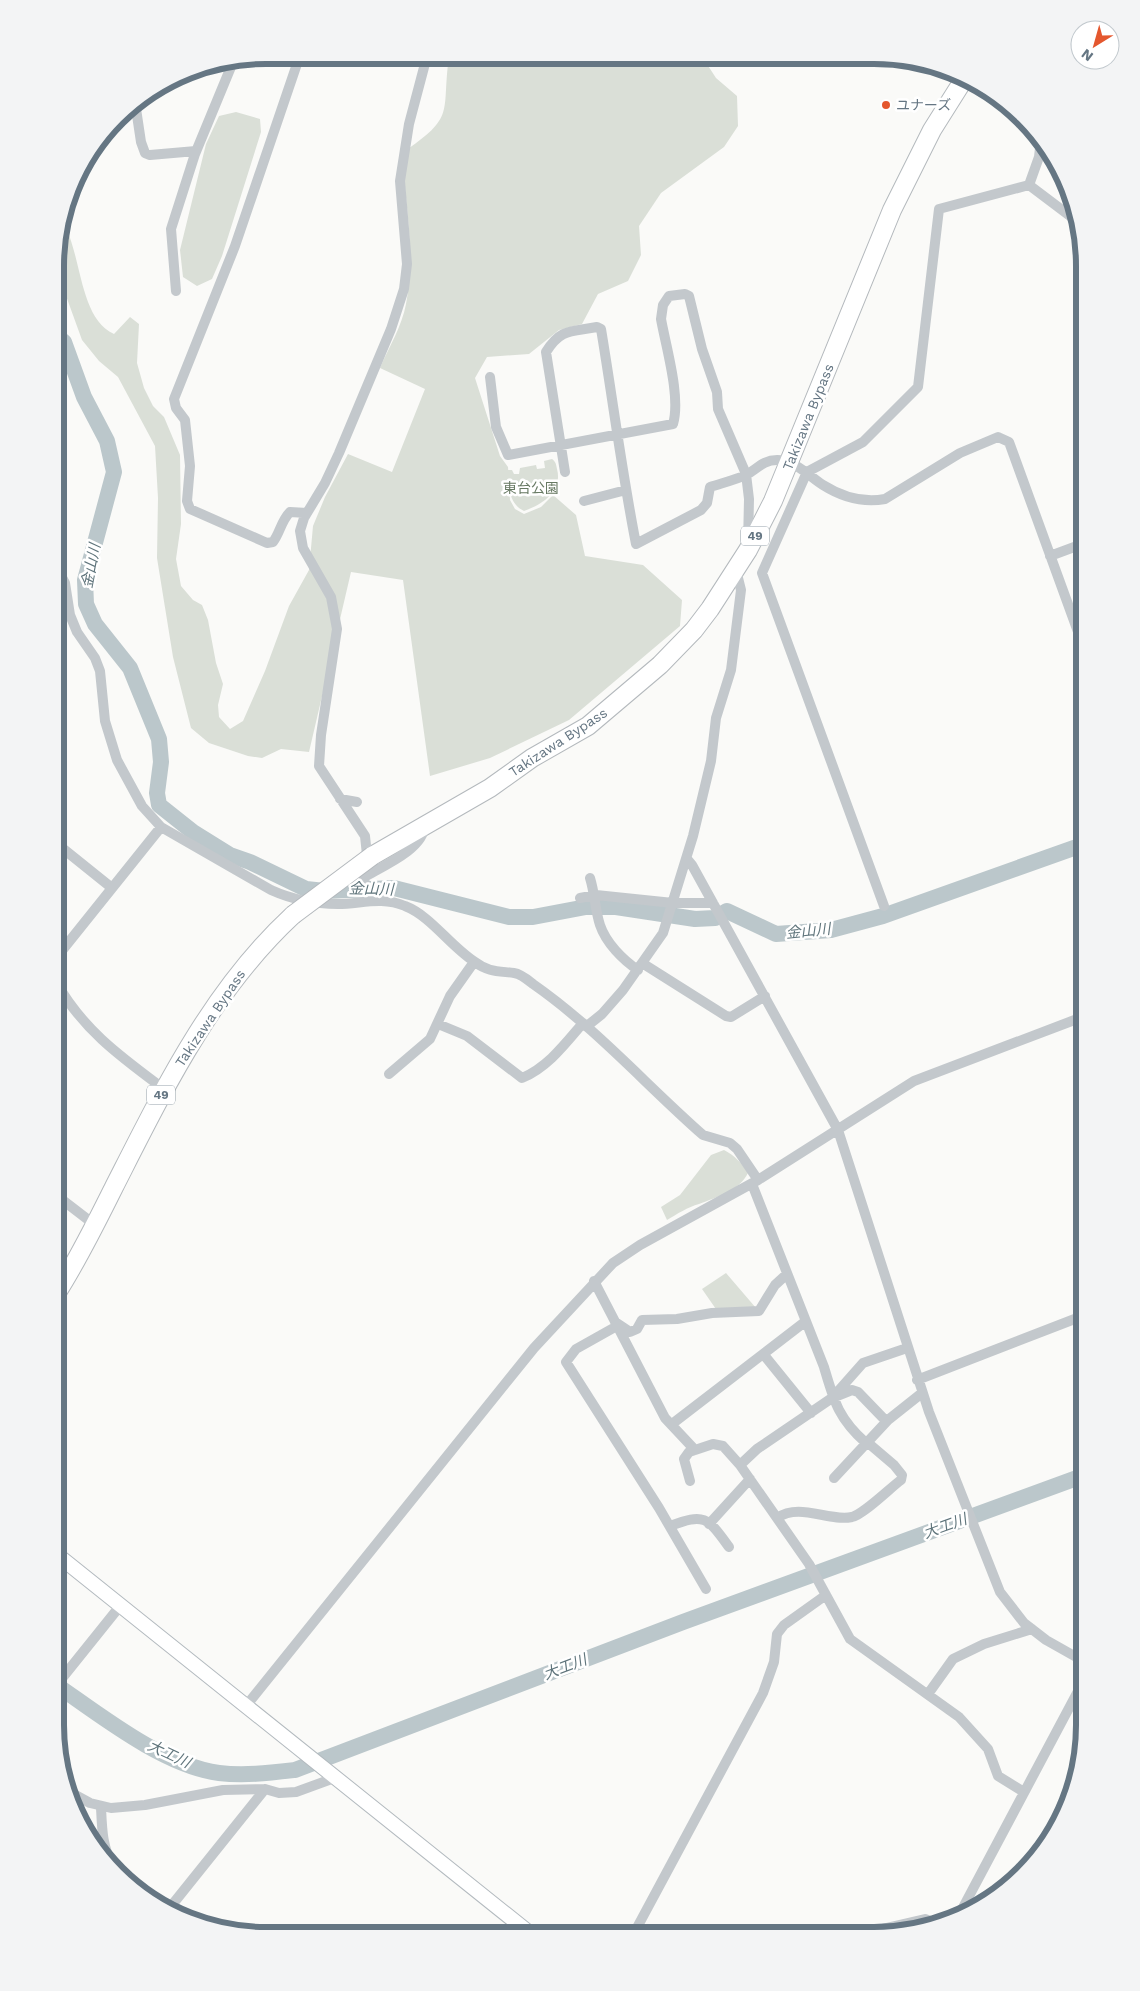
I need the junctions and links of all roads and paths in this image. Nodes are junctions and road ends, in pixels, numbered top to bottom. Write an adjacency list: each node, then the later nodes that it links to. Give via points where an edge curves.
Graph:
1 (297, 64): 20 (street, via 235,246 174,400 184,420 190,466 187,501 190,510 267,543 276,539 290,512)
2 (425, 64): 20 (street, via 400,181 407,264 404,289 391,329 339,453)
3 (231, 67): 6 (street)
4 (961, 84): 14 (highway, Takizawa Bypass / 49, via 932,130 892,210)
5 (136, 111): 6 (street, via 145,153)
6 (196, 151): 10 (street, via 172,229)
7 (1040, 151): 8 (street)
8 (1029, 185): 9 (street); 16 (street, via 939,209 918,387 864,442)
9 (1069, 215)
10 (176, 291)
11 (490, 377): 13 (street, via 496,427 508,455)
12 (619, 434): 13 (street); 13 (street, via 600,329 597,327 561,334 546,352); 17 (street, via 673,424 675,400 661,318 663,305 669,296 685,294 689,296 702,349 718,392 718,409); 18 (street)
13 (560, 444): 15 (street)
14 (790, 462): 16 (street); 17 (street, via 764,462); 22 (highway, Takizawa Bypass / 49)
15 (565, 472)
16 (807, 472): 23 (street, via 841,494 874,501 885,499 960,452 1003,438 1009,442); 41 (street, via 762,573)
17 (746, 474): 18 (street, via 710,487 707,504 701,510 636,544); 22 (street)
18 (626, 490): 19 (street)
19 (584, 501)
20 (307, 513): 27 (street, via 301,525 301,542 325,583 336,612 337,629 319,766)
21 (1076, 546): 23 (street)
22 (748, 550): 24 (highway, Takizawa Bypass / 49)
23 (1050, 556): 26 (street)
24 (736, 570): 29 (highway, Takizawa Bypass / 49, via 694,630 614,706 490,788); 32 (street, via 741,590 733,662 716,718 711,761)
25 (64, 581): 30 (street, via 70,615 100,671 105,721 117,760 142,806)
26 (1076, 627)
27 (340, 799): 28 (street); 33 (street, via 365,836)
28 (357, 802)
29 (424, 825): 33 (street, via 424,831 413,848); 51 (highway, Takizawa Bypass / 49, bridge, via 372,856 292,915 264,943 230,983)
30 (161, 827): 35 (street); 38 (street, via 289,898 338,904)
31 (64, 849): 35 (street)
32 (687, 859): 39 (street); 40 (street)
33 (368, 874): 38 (street, via 364,877)
34 (590, 878): 36 (street)
35 (112, 888): 42 (street)
36 (596, 895): 37 (street); 39 (street); 44 (street, via 601,927 626,961)
37 (580, 898)
38 (367, 900): 43 (street, via 386,900 414,910)
39 (673, 903): 40 (street); 44 (street, via 663,933)
40 (713, 903): 46 (street)
41 (884, 906)
42 (64, 948)
43 (474, 962): 48 (street, via 450,996); 49 (street, via 489,971 520,976)
44 (640, 967): 46 (street, via 726,1016 731,1017); 49 (street, via 612,1004)
45 (64, 996): 51 (street, via 105,1044)
46 (765, 996): 52 (street)
47 (1076, 1019): 52 (street, via 914,1081)
48 (438, 1024): 49 (street, via 466,1036 522,1078 546,1063); 50 (street, via 423,1047)
49 (585, 1024): 53 (street, via 703,1135 722,1139 737,1149)
50 (389, 1074)
51 (164, 1089): 55 (highway, Takizawa Bypass / 49)
52 (838, 1130): 53 (street); 62 (street)
53 (755, 1182): 56 (street); 58 (street, via 640,1245 613,1262)
54 (64, 1201): 55 (street)
55 (94, 1225): 57 (highway, Takizawa Bypass / 49)
56 (787, 1274): 60 (street); 61 (street, via 759,1311 642,1320 637,1329 630,1332)
57 (64, 1279)
58 (594, 1281): 61 (street); 89 (street, via 534,1348)
59 (1076, 1319): 64 (street)
60 (806, 1322): 63 (street); 66 (street)
61 (616, 1324): 69 (street, via 665,1418); 78 (street, via 576,1349 566,1362)
62 (907, 1348): 64 (street); 66 (street, via 863,1362)
63 (764, 1355): 67 (street); 69 (street)
64 (918, 1380): 65 (street)
65 (922, 1393): 68 (street); 84 (street, via 1000,1592)
66 (832, 1398): 67 (street); 68 (street, via 852,1390 858,1392); 70 (street, via 852,1431)
67 (812, 1413): 72 (street, via 757,1449)
68 (886, 1421): 70 (street)
69 (672, 1424): 71 (street)
70 (866, 1442): 73 (street); 76 (street, via 894,1465 902,1475 901,1480 861,1514 850,1517 792,1511)
71 (696, 1450): 72 (street, via 718,1443); 75 (street, via 689,1452 684,1459)
72 (740, 1465): 74 (street)
73 (834, 1478)
74 (750, 1479): 76 (street); 77 (street)
75 (690, 1481)
76 (777, 1518): 82 (street, via 809,1564)
77 (709, 1524): 78 (street, via 693,1518); 79 (street)
78 (670, 1526): 81 (street)
79 (729, 1547)
80 (64, 1560): 83 (street)
81 (706, 1590)
82 (826, 1596): 88 (street, via 850,1639); 102 (street, via 784,1625 777,1634 774,1662 763,1693)
83 (120, 1606): 86 (street); 89 (street)
84 (1032, 1629): 85 (street); 88 (street, via 984,1644 953,1659)
85 (1076, 1657)
86 (64, 1676)
87 (1076, 1693): 92 (street)
88 (928, 1694): 92 (street, via 959,1717 982,1741 998,1776)
89 (246, 1706): 90 (street)
90 (337, 1777): 91 (street, via 296,1792 279,1794); 99 (street)
91 (265, 1789): 94 (street, via 223,1790 145,1805); 96 (street)
92 (1024, 1792): 97 (street)
93 (76, 1795): 94 (street)
94 (101, 1807): 95 (street)
95 (103, 1844)
96 (173, 1904)
97 (966, 1905)
98 (927, 1920): 103 (street)
99 (516, 1921): 100 (street); 101 (street)
100 (511, 1927)
101 (523, 1927)
102 (637, 1927)
103 (892, 1927)

